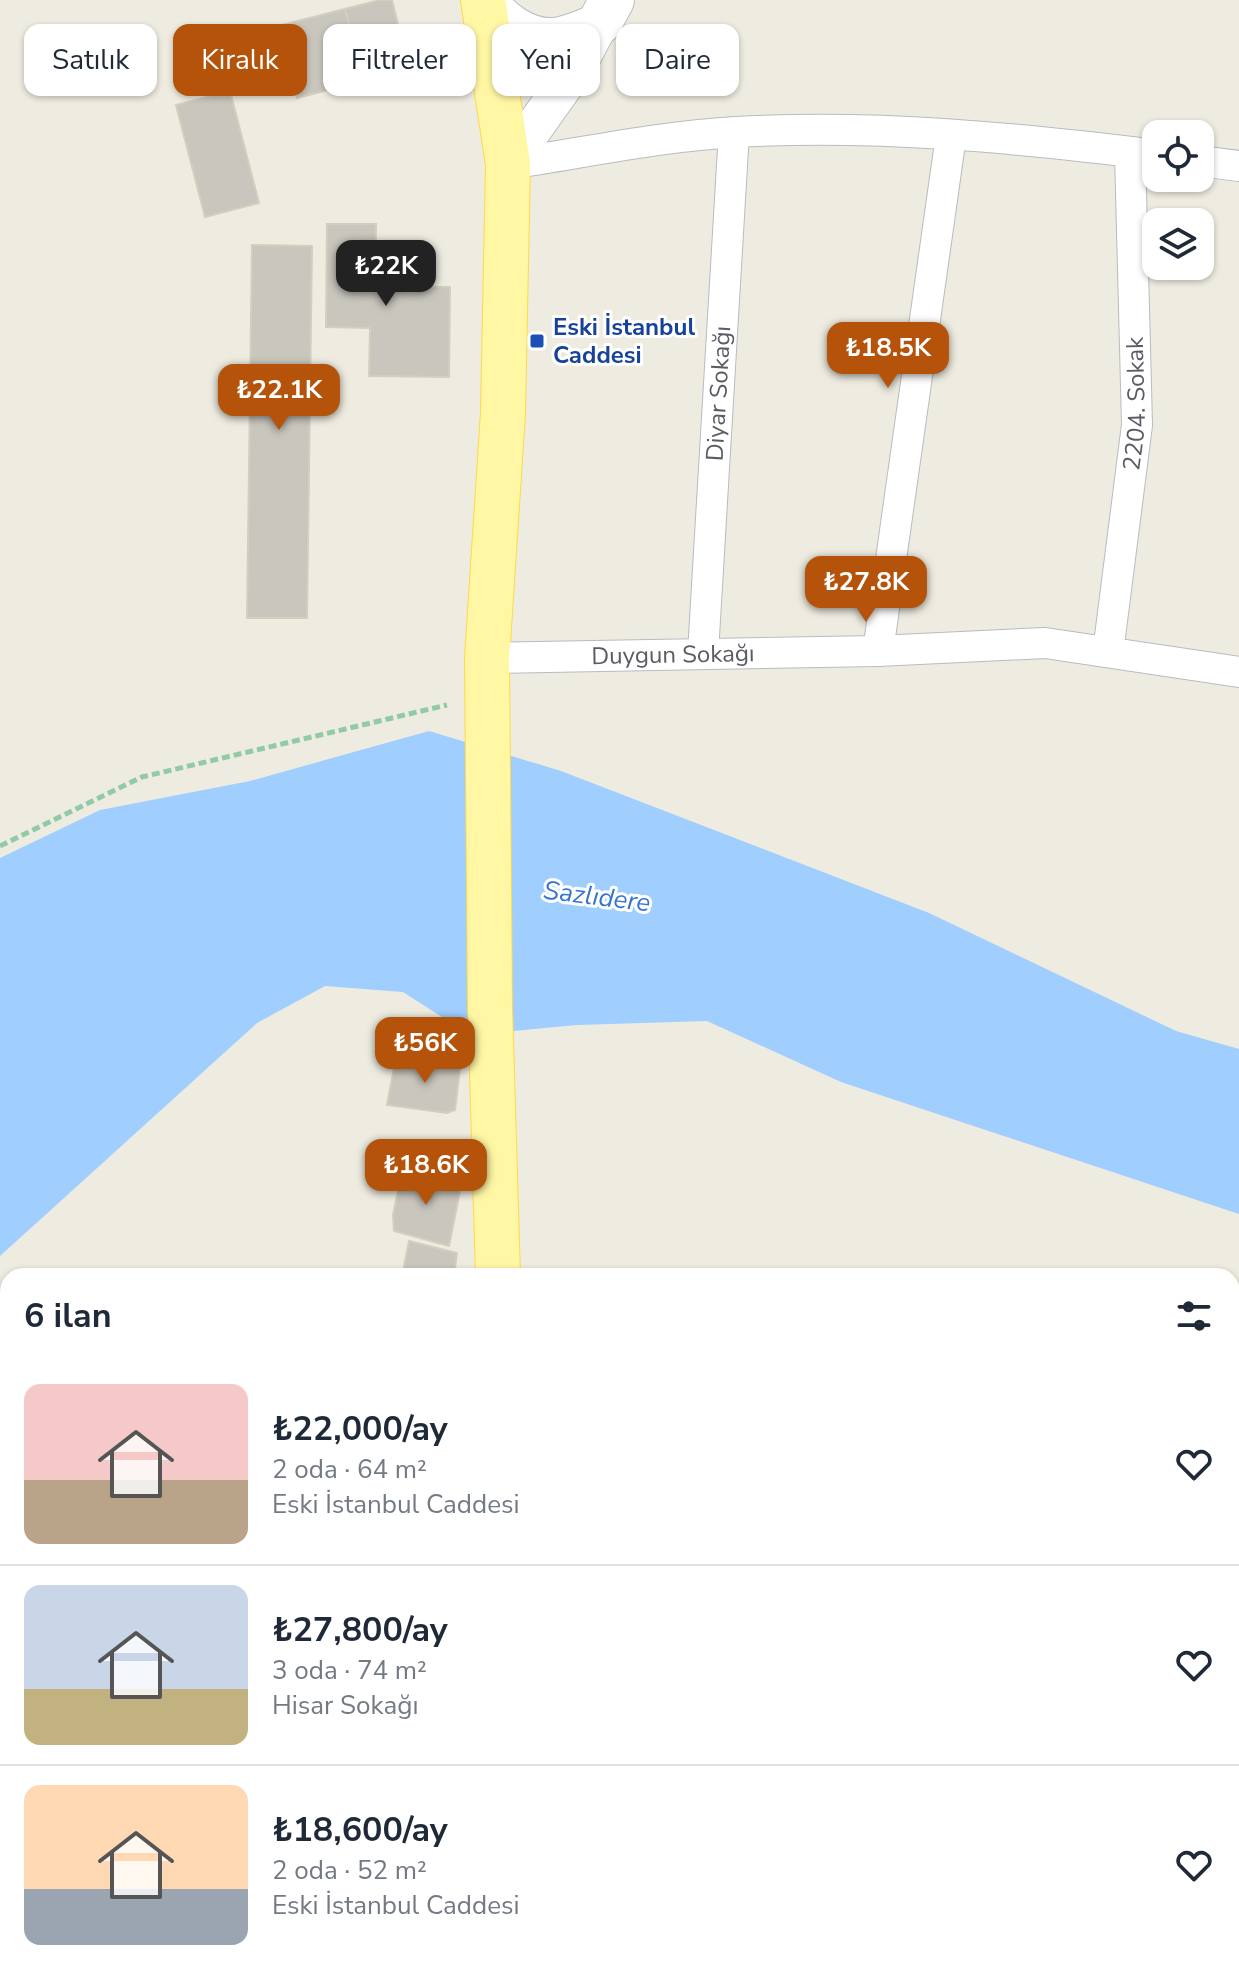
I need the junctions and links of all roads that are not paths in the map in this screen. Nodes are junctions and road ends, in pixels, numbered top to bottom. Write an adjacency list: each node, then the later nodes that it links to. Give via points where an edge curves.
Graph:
1 (483, 0): 8 (main road)
2 (490, 0): 3 (street, via 519,30 552,37)
3 (606, 11): 8 (street, via 574,71)
4 (734, 132): 5 (street); 8 (street); 13 (street, Diyar Sokağı)
5 (951, 136): 6 (street); 11 (street)
6 (1142, 154)
7 (1214, 163): 9 (street)
8 (508, 164): 15 (main road, via 503,413)
9 (1239, 166)
10 (1142, 192): 12 (street, 2204. Sokak, via 1137,425)
11 (878, 651): 12 (street, Duygun Sokağı, via 1045,643); 13 (street, Duygun Sokağı)
12 (1108, 652): 14 (street, Duygun Sokağı)
13 (703, 653): 15 (street, Duygun Sokağı)
14 (1239, 672)
15 (487, 689): 16 (main road)
16 (498, 1268)

